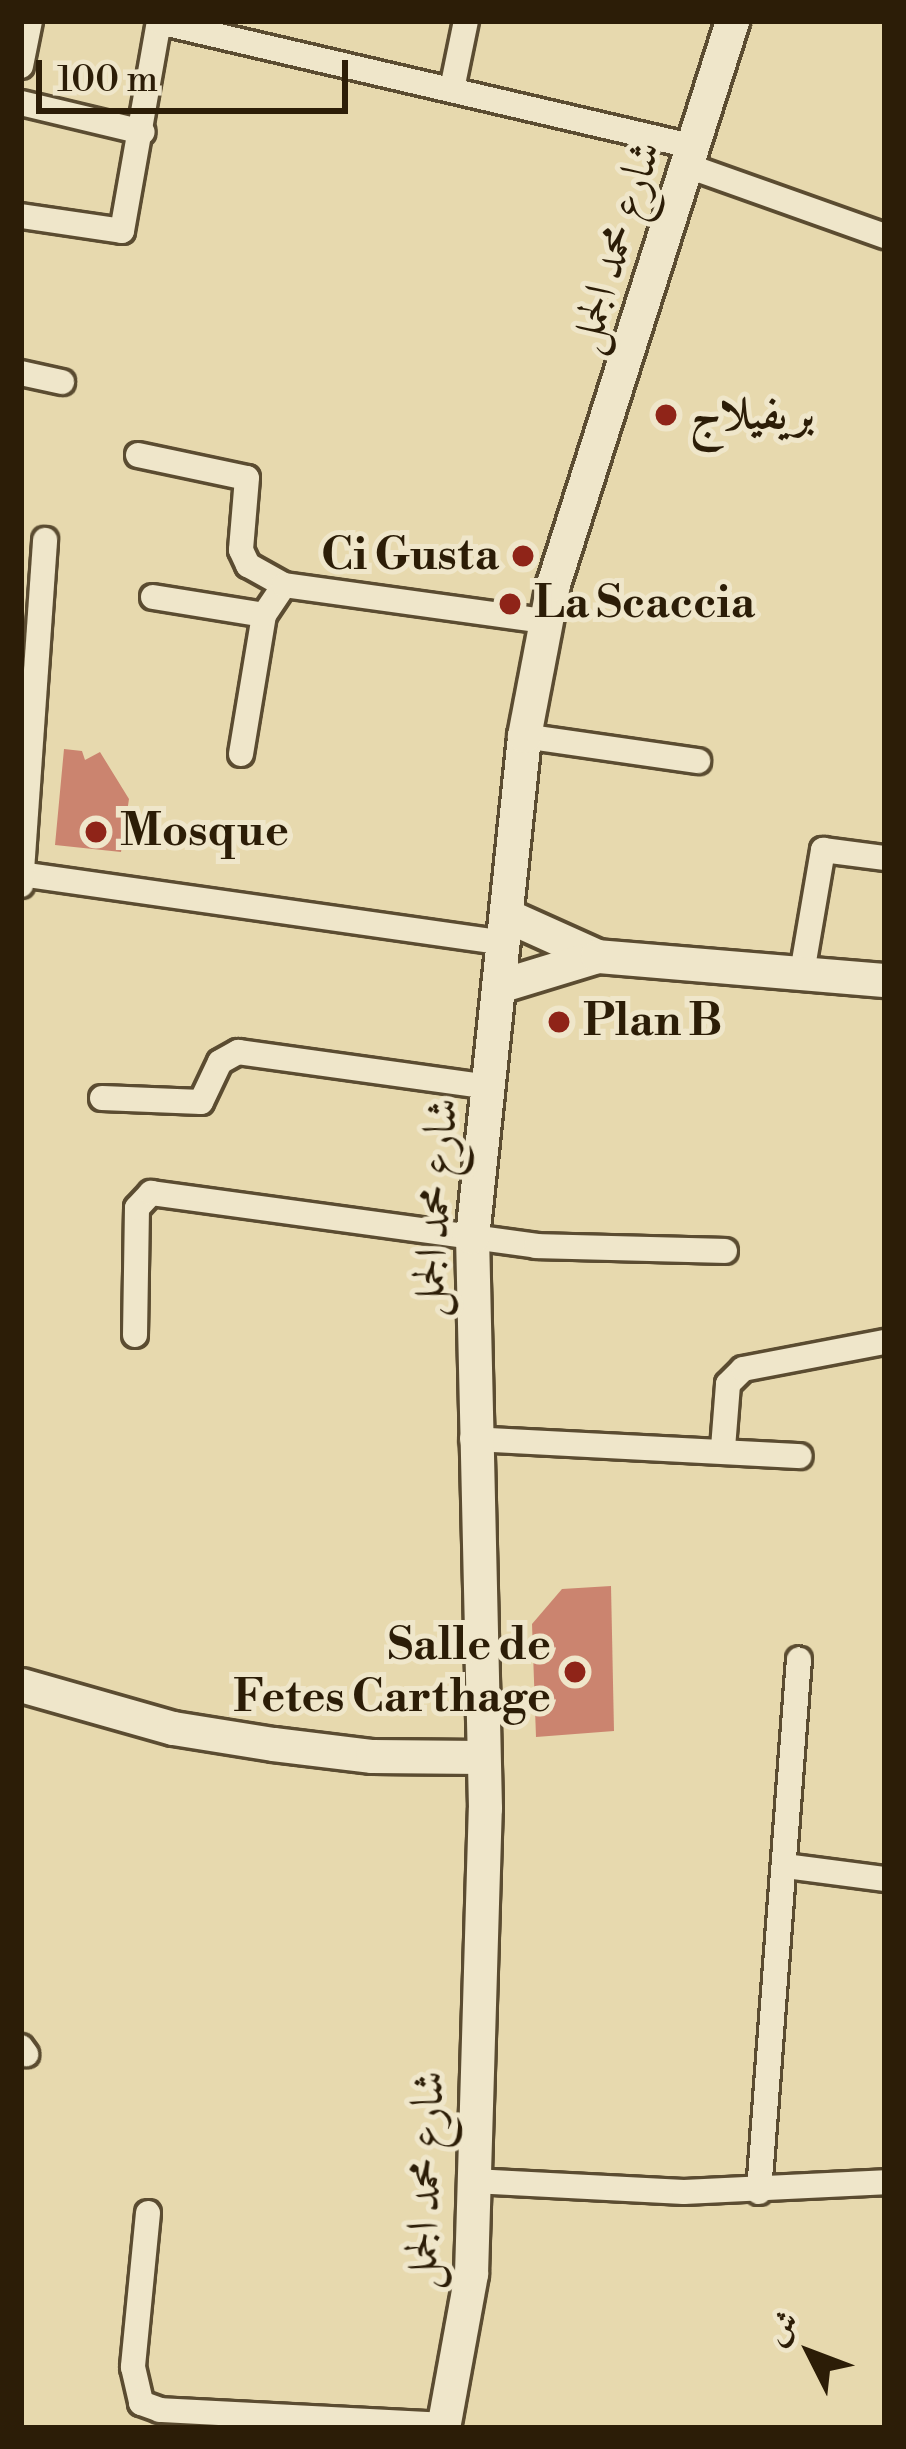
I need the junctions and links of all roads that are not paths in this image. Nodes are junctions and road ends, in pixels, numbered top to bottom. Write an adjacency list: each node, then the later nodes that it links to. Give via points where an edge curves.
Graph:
1 (29, 21): 5 (street)
2 (466, 21): 6 (street)
3 (732, 21): 9 (street, شارع محمد الجمل)
4 (159, 22): 6 (street); 8 (street)
5 (21, 66)
6 (452, 89): 9 (street)
7 (21, 103): 8 (street)
8 (142, 132): 10 (street, via 127,224 114,236)
9 (691, 156): 11 (street); 19 (street, شارع محمد الجمل)
10 (21, 216)
11 (885, 236)
12 (21, 373): 13 (street)
13 (62, 382)
14 (137, 454): 16 (street, via 247,478 241,550 248,565)
15 (45, 540): 24 (street)
16 (284, 585): 18 (street); 19 (street)
17 (153, 597): 18 (street)
18 (264, 615): 21 (street)
19 (544, 621): 20 (street, شارع محمد الجمل)
20 (524, 736): 22 (street); 26 (street, شارع محمد الجمل)
21 (241, 754)
22 (698, 761)
23 (885, 858): 28 (street, via 823,850)
24 (22, 874): 25 (street); 26 (street)
25 (21, 887)
26 (504, 929): 27 (street); 30 (street, شارع محمد الجمل)
27 (597, 956): 28 (street); 30 (street)
28 (803, 967): 29 (street)
29 (885, 980)
30 (499, 986): 31 (street, شارع محمد الجمل)
31 (489, 1087): 32 (street, via 238,1052 220,1062 201,1102); 33 (street, شارع محمد الجمل)
32 (102, 1098)
33 (472, 1237): 34 (street); 35 (street, via 151,1193 137,1208); 37 (street, شارع محمد الجمل)
34 (725, 1250)
35 (135, 1335)
36 (885, 1342): 38 (street, via 742,1369 728,1384)
37 (472, 1439): 38 (street); 42 (street, شارع محمد الجمل)
38 (723, 1448): 39 (street)
39 (800, 1456)
40 (799, 1659): 46 (street)
41 (21, 1685): 43 (street, via 172,1727)
42 (481, 1710): 43 (street); 44 (street, شارع محمد الجمل)
43 (419, 1762): 44 (street); 45 (street)
44 (484, 1765): 45 (street, شارع محمد الجمل)
45 (485, 1808): 48 (street, شارع محمد الجمل)
46 (784, 1866): 47 (street); 50 (street)
47 (885, 1879)
48 (473, 2181): 50 (street); 52 (street, شارع محمد الجمل, via 466,2324)
49 (885, 2182): 50 (street)
50 (759, 2192)
51 (148, 2213): 52 (street, via 133,2367 141,2403)
52 (443, 2426)

